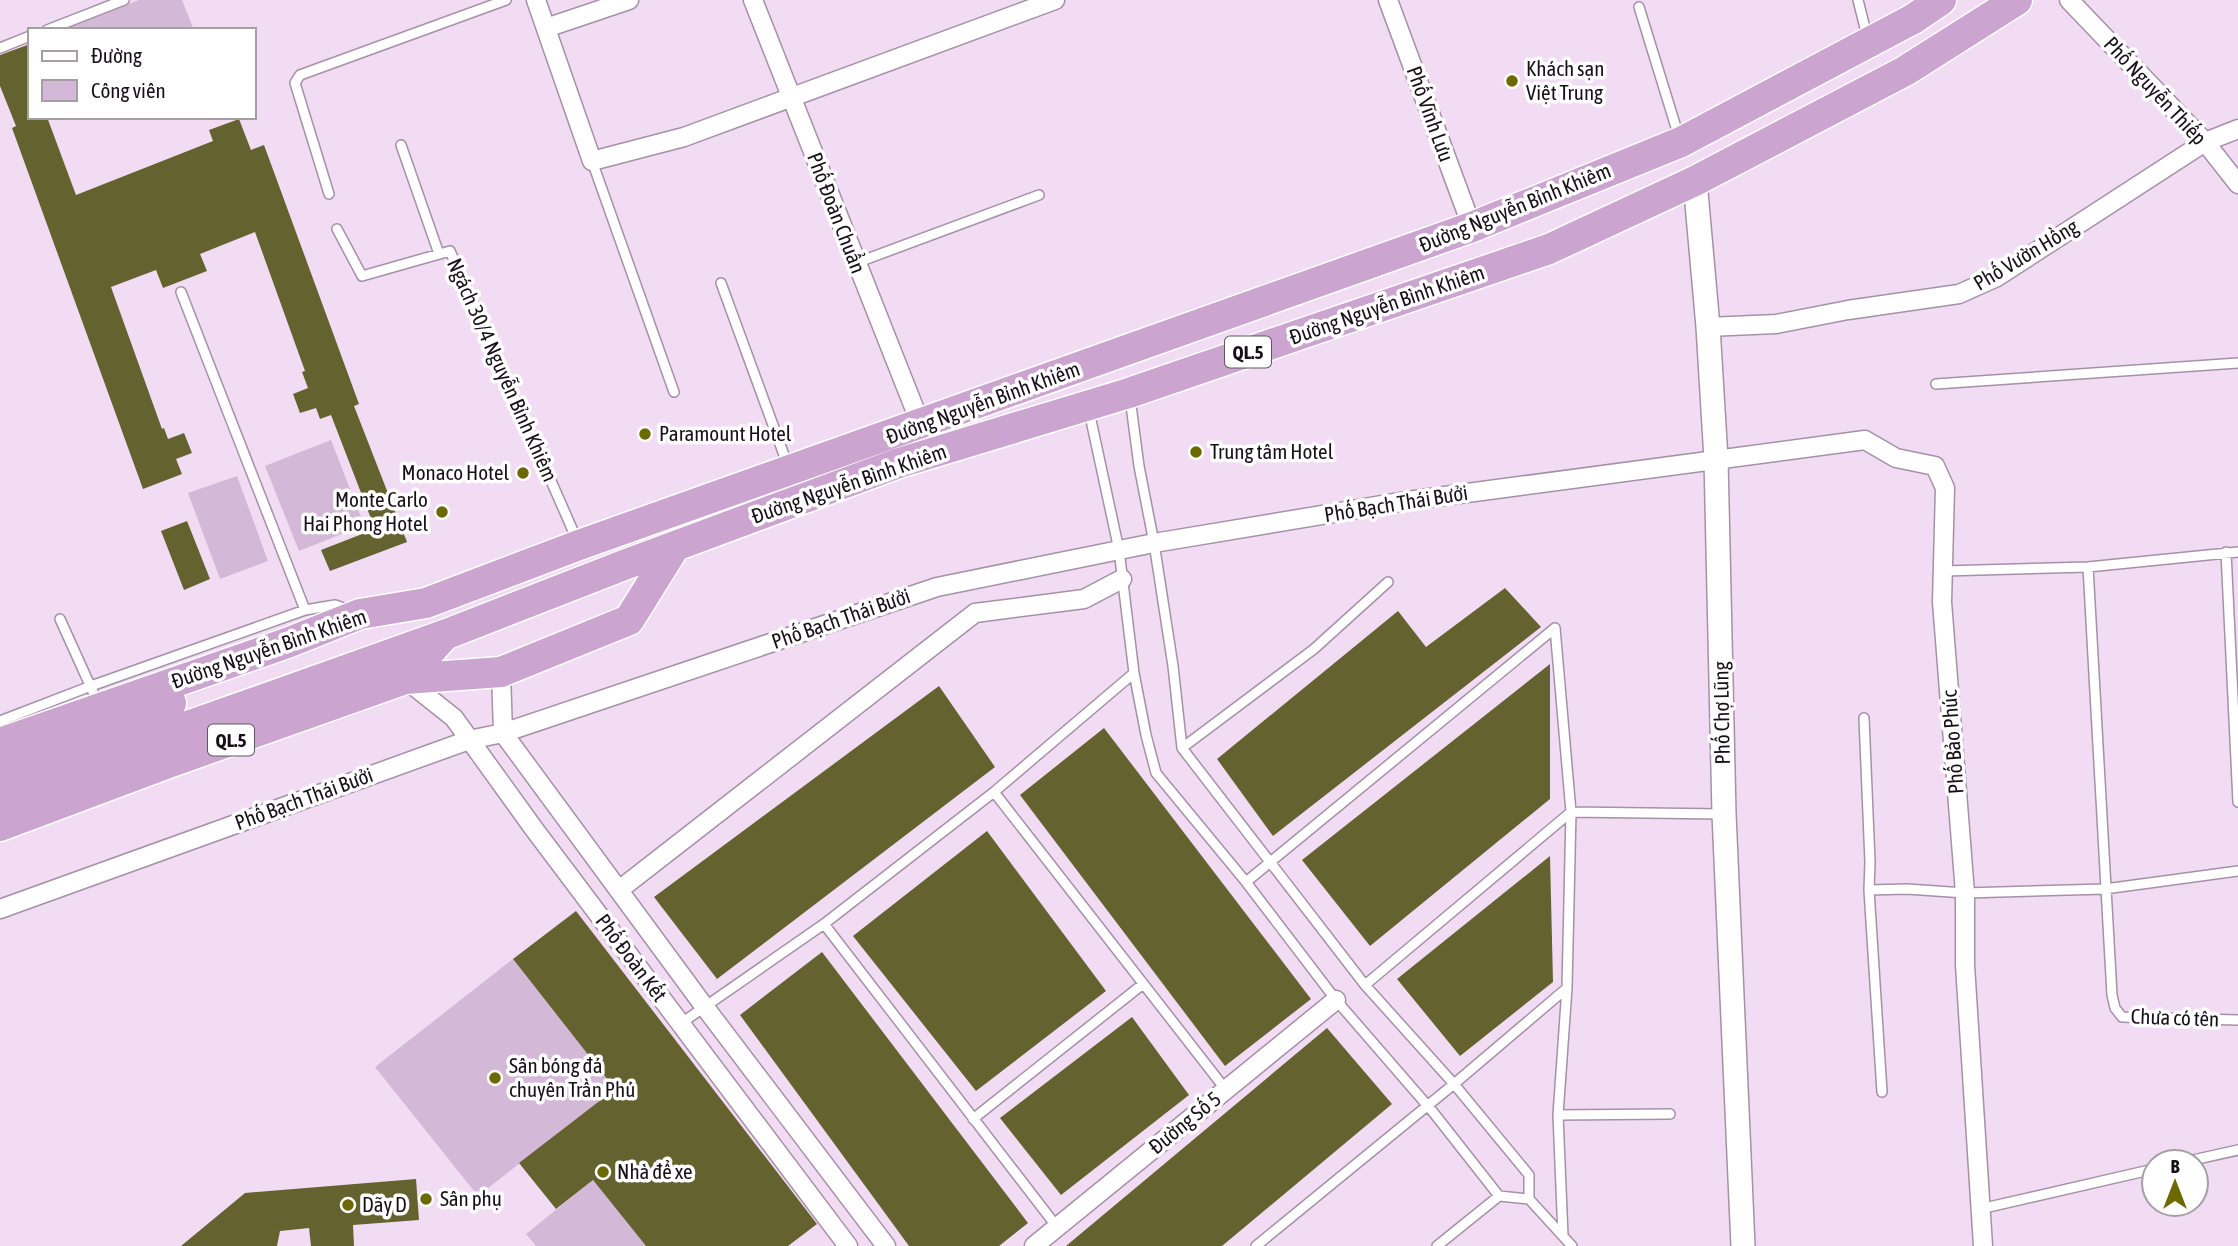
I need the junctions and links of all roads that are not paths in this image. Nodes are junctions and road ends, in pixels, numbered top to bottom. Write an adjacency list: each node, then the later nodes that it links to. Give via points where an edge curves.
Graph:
1 (124, 0): 14 (lane)
2 (506, 0): 27 (lane, via 300,75 295,83)
3 (536, 0): 15 (street)
4 (629, 0): 15 (street)
5 (753, 0): 19 (street, Phố Đoàn Chuẩn)
6 (1388, 0): 29 (street, Phố Vĩnh Lưu)
7 (1858, 0): 17 (lane)
8 (1941, 0): 13 (highway, Đường Nguyễn Bỉnh Khiêm / QL.5)
9 (2017, 0): 25 (highway, Đường Nguyễn Bình Khiêm / QL.5, via 1905,71)
10 (2069, 0): 22 (street, Phố Nguyễn Thiếp)
11 (1043, 2): 19 (street)
12 (1639, 7): 21 (lane)
13 (1911, 9): 17 (highway, Đường Nguyễn Bỉnh Khiêm / QL.5)
14 (52, 28)
15 (546, 28): 24 (street)
16 (28, 37): 18 (lane)
17 (1868, 41): 21 (highway, Đường Nguyễn Bỉnh Khiêm / QL.5)
18 (0, 48)
19 (792, 99): 24 (street, via 684,137); 32 (street, Phố Đoàn Chuẩn)
20 (2238, 129): 22 (street, Phố Vườn Hồng)
21 (1681, 142): 29 (highway, Đường Nguyễn Bỉnh Khiêm / QL.5)
22 (2205, 142): 26 (street, Phố Nguyễn Thiếp); 35 (street, Phố Vườn Hồng, via 1997,277 1959,294 1776,324)
23 (401, 145): 31 (lane)
24 (592, 161): 38 (lane)
25 (1695, 181): 35 (street, Phố Chợ Lũng); 39 (highway, Đường Nguyễn Bình Khiêm / QL.5, via 1549,249)
26 (2238, 184)
27 (329, 194)
28 (1039, 195): 32 (lane)
29 (1472, 227): 41 (highway, Đường Nguyễn Bỉnh Khiêm / QL.5)
30 (337, 229): 31 (lane, Ngách 30/4 Nguyễn Bỉnh Khiêm, via 362,276)
31 (439, 254): 45 (lane, Ngách 30/4 Nguyễn Bỉnh Khiêm, via 450,251)
32 (856, 263): 41 (street, Phố Đoàn Chuẩn)
33 (722, 283): 43 (lane)
34 (181, 292): 55 (lane)
35 (1708, 327): 42 (street, Phố Chợ Lũng)
36 (2238, 363): 37 (lane)
37 (1936, 384)
38 (674, 392)
39 (1129, 393): 40 (highway, Đường Nguyễn Bình Khiêm / QL.5); 44 (lane)
40 (1088, 406): 46 (highway, Đường Nguyễn Bình Khiêm / QL.5, via 899,463); 47 (lane)
41 (921, 425): 43 (highway, Đường Nguyễn Bỉnh Khiêm / QL.5)
42 (1716, 459): 44 (street, Phố Bạch Thái Bưởi, via 1400,502); 51 (street, Phố Bảo Phúc, via 1865,440 1896,458 1935,466 1945,488); 74 (street, Phố Chợ Lũng)
43 (790, 471): 45 (highway, Đường Nguyễn Bỉnh Khiêm / QL.5)
44 (1154, 543): 47 (street, Phố Bạch Thái Bưởi); 68 (lane)
45 (579, 545): 54 (highway, Đường Nguyễn Bỉnh Khiêm / QL.5)
46 (675, 546): 58 (highway, Đường Nguyễn Bình Khiêm / QL.5); 59 (highway, via 629,620)
47 (1119, 550): 52 (lane); 65 (street, Phố Bạch Thái Bưởi, via 937,587)
48 (2226, 552): 49 (lane); 50 (lane); 72 (lane)
49 (2238, 552)
50 (2088, 567): 51 (lane); 79 (lane)
51 (1943, 571): 82 (street, Phố Bảo Phúc)
52 (1122, 579): 60 (lane); 80 (street, via 1084,599 975,612)
53 (1388, 582): 68 (lane, via 1314,649)
54 (426, 603): 56 (highway, Đường Nguyễn Bỉnh Khiêm / QL.5); 69 (highway, QL.5, via 329,647)
55 (305, 610): 56 (lane, via 335,605); 62 (lane)
56 (360, 614): 62 (highway, Đường Nguyễn Bỉnh Khiêm / QL.5, via 287,643)
57 (60, 619): 62 (lane)
58 (447, 634): 61 (highway, QL.5); 71 (highway, QL.5, via 188,726)
59 (501, 672): 61 (highway); 65 (street)
60 (1134, 673): 70 (lane); 78 (lane, via 1157,773)
61 (405, 678): 66 (street, Phố Đoàn Kết, via 454,718); 75 (highway, QL.5)
62 (95, 697): 64 (lane); 67 (highway, Đường Nguyễn Bỉnh Khiêm / QL.5)
63 (1864, 718): 81 (lane)
64 (0, 721)
65 (503, 733): 66 (street, Phố Bạch Thái Bưởi); 80 (street, Phố Đoàn Kết)
66 (469, 740): 83 (street, Phố Bạch Thái Bưởi); 91 (street, Phố Đoàn Kết)
67 (0, 743)
68 (1182, 748): 76 (lane)
69 (0, 771)
70 (994, 792): 84 (lane); 85 (lane)
71 (0, 801)
72 (2238, 802)
73 (1571, 812): 74 (lane); 76 (lane, via 1555,628); 86 (lane); 87 (lane)
74 (1724, 814): 113 (street, Phố Chợ Lũng)
75 (0, 826)
76 (1270, 863): 78 (lane); 86 (lane)
77 (2238, 871): 79 (lane)
78 (1246, 882): 88 (lane)
79 (2105, 889): 82 (lane); 90 (lane, Chưa có tên, via 2112,995 2122,1017)
80 (619, 890): 89 (street, Phố Đoàn Kết)
81 (1869, 890): 82 (lane); 94 (lane)
82 (1965, 893): 104 (street, Phố Bảo Phúc)
83 (0, 909)
84 (824, 924): 89 (lane); 98 (lane)
85 (1143, 984): 93 (lane); 98 (lane)
86 (1365, 985): 92 (lane)
87 (1567, 988): 92 (lane); 97 (lane)
88 (1336, 1000): 93 (street, Đường Số 5); 95 (lane)
89 (704, 1006): 91 (lane); 108 (street, Phố Đoàn Kết)
90 (2238, 1020)
91 (680, 1024): 107 (street, Phố Đoàn Kết)
92 (1454, 1084): 95 (lane); 103 (lane, via 1529,1175)
93 (1226, 1090): 105 (street, Đường Số 5)
94 (1882, 1092)
95 (1427, 1105): 102 (lane); 110 (lane)
96 (1670, 1114): 97 (lane)
97 (1558, 1115): 106 (lane)
98 (973, 1119): 105 (lane)
99 (2238, 1150): 100 (lane)
100 (2210, 1156)
101 (2140, 1172): 104 (lane)
102 (1499, 1196): 103 (lane); 111 (lane)
103 (1529, 1199): 106 (lane)
104 (1980, 1209): 114 (street, Phố Bảo Phúc)
105 (1057, 1227): 109 (street, Đường Số 5)
106 (1563, 1236): 112 (lane)
107 (848, 1246)
108 (886, 1246)
109 (1034, 1246)
110 (1256, 1246)
111 (1437, 1246)
112 (1572, 1246)
113 (1743, 1246)
114 (1983, 1246)

